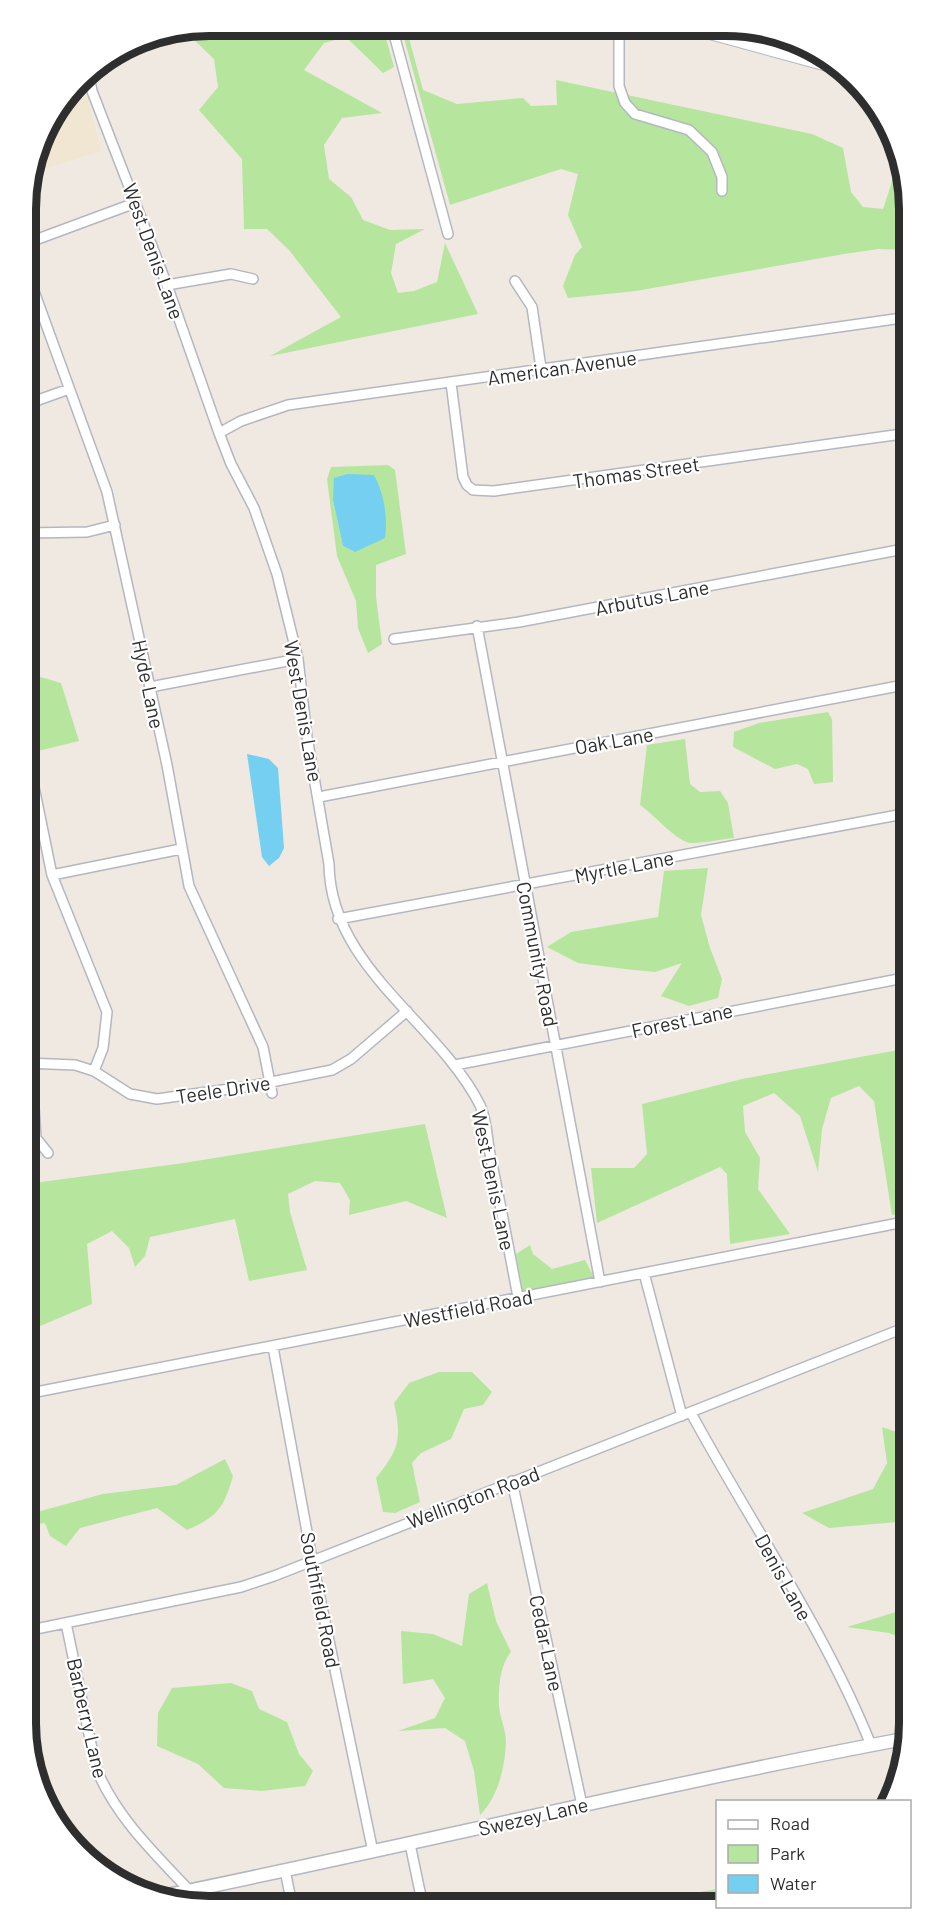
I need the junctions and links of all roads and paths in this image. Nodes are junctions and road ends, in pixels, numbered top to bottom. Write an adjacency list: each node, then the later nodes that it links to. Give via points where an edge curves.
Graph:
1 (394, 36): 8 (street)
2 (618, 36): 6 (street, via 619,86 625,103 635,114 689,130 712,152 722,177)
3 (748, 37): 4 (main road)
4 (808, 57)
5 (90, 84): 7 (street, West Denis Lane)
6 (722, 191)
7 (135, 203): 9 (street); 12 (street, West Denis Lane)
8 (448, 234)
9 (36, 240)
10 (254, 279): 12 (street, via 231,274)
11 (515, 281): 15 (street, via 532,307)
12 (167, 285): 19 (street, West Denis Lane)
13 (36, 297): 17 (street, Hyde Lane)
14 (899, 318): 15 (street, American Avenue)
15 (541, 368): 16 (street, American Avenue)
16 (451, 383): 19 (street, American Avenue, via 288,405); 20 (street, Thomas Street, via 463,477 473,490 537,486)
17 (69, 389): 18 (street); 21 (street, Hyde Lane)
18 (36, 401)
19 (219, 433): 26 (street, West Denis Lane, via 254,508 277,574)
20 (899, 434)
21 (115, 525): 22 (street, via 87,531); 28 (street, Hyde Lane)
22 (36, 533)
23 (899, 550): 24 (street, Arbutus Lane)
24 (477, 626): 25 (street, Arbutus Lane); 29 (street, Community Road)
25 (394, 639)
26 (298, 659): 28 (street); 31 (street, West Denis Lane)
27 (899, 686): 29 (street, Oak Lane)
28 (150, 687): 33 (street, Hyde Lane)
29 (502, 762): 31 (street, Oak Lane); 35 (street, Community Road)
30 (36, 797): 34 (street)
31 (319, 797): 36 (street, West Denis Lane, via 329,886)
32 (899, 815): 35 (street, Myrtle Lane)
33 (181, 849): 34 (street); 43 (street, Hyde Lane, via 189,886 203,920 263,1047)
34 (52, 875): 42 (street, via 108,1012 103,1048)
35 (525, 885): 36 (street, Myrtle Lane); 39 (street, Community Road)
36 (339, 919): 38 (street, West Denis Lane, via 353,946)
37 (899, 979): 39 (street, Forest Lane)
38 (407, 1011): 41 (street, West Denis Lane); 43 (street, Teele Drive, via 351,1059 332,1070)
39 (555, 1044): 41 (street, Forest Lane); 49 (street, Community Road)
40 (36, 1063): 42 (street, Teele Drive, via 75,1065)
41 (455, 1065): 50 (street, West Denis Lane, via 484,1118)
42 (94, 1071): 43 (street, Teele Drive, via 142,1098 179,1097)
43 (270, 1082): 44 (street, Hyde Lane)
44 (272, 1093)
45 (36, 1138): 46 (street)
46 (48, 1153)
47 (899, 1223): 48 (street, Westfield Road)
48 (644, 1273): 49 (street, Westfield Road); 54 (street, Denis Lane)
49 (600, 1282): 50 (street, Westfield Road)
50 (518, 1297): 52 (street, Westfield Road)
51 (899, 1330): 54 (street, Wellington Road)
52 (273, 1347): 53 (street, Westfield Road); 56 (street, Southfield Road)
53 (36, 1392)
54 (686, 1415): 55 (street, Wellington Road); 60 (street, Denis Lane, via 830,1658)
55 (512, 1481): 56 (street, Wellington Road); 61 (street, Cedar Lane)
56 (312, 1559): 57 (street, Wellington Road, via 241,1587); 63 (street, Southfield Road)
57 (66, 1623): 58 (street, Wellington Road); 65 (street, Barberry Lane, via 96,1768 103,1785 135,1831)
58 (36, 1629)
59 (898, 1740): 60 (street, Swezey Lane)
60 (871, 1745): 61 (street, Swezey Lane)
61 (582, 1805): 62 (street, Swezey Lane)
62 (410, 1844): 63 (street, Swezey Lane); 68 (street)
63 (373, 1852): 64 (street, Swezey Lane)
64 (285, 1870): 65 (street, Swezey Lane); 67 (street)
65 (190, 1891): 66 (street, Swezey Lane)
66 (179, 1893)
67 (290, 1896)
68 (421, 1896)

